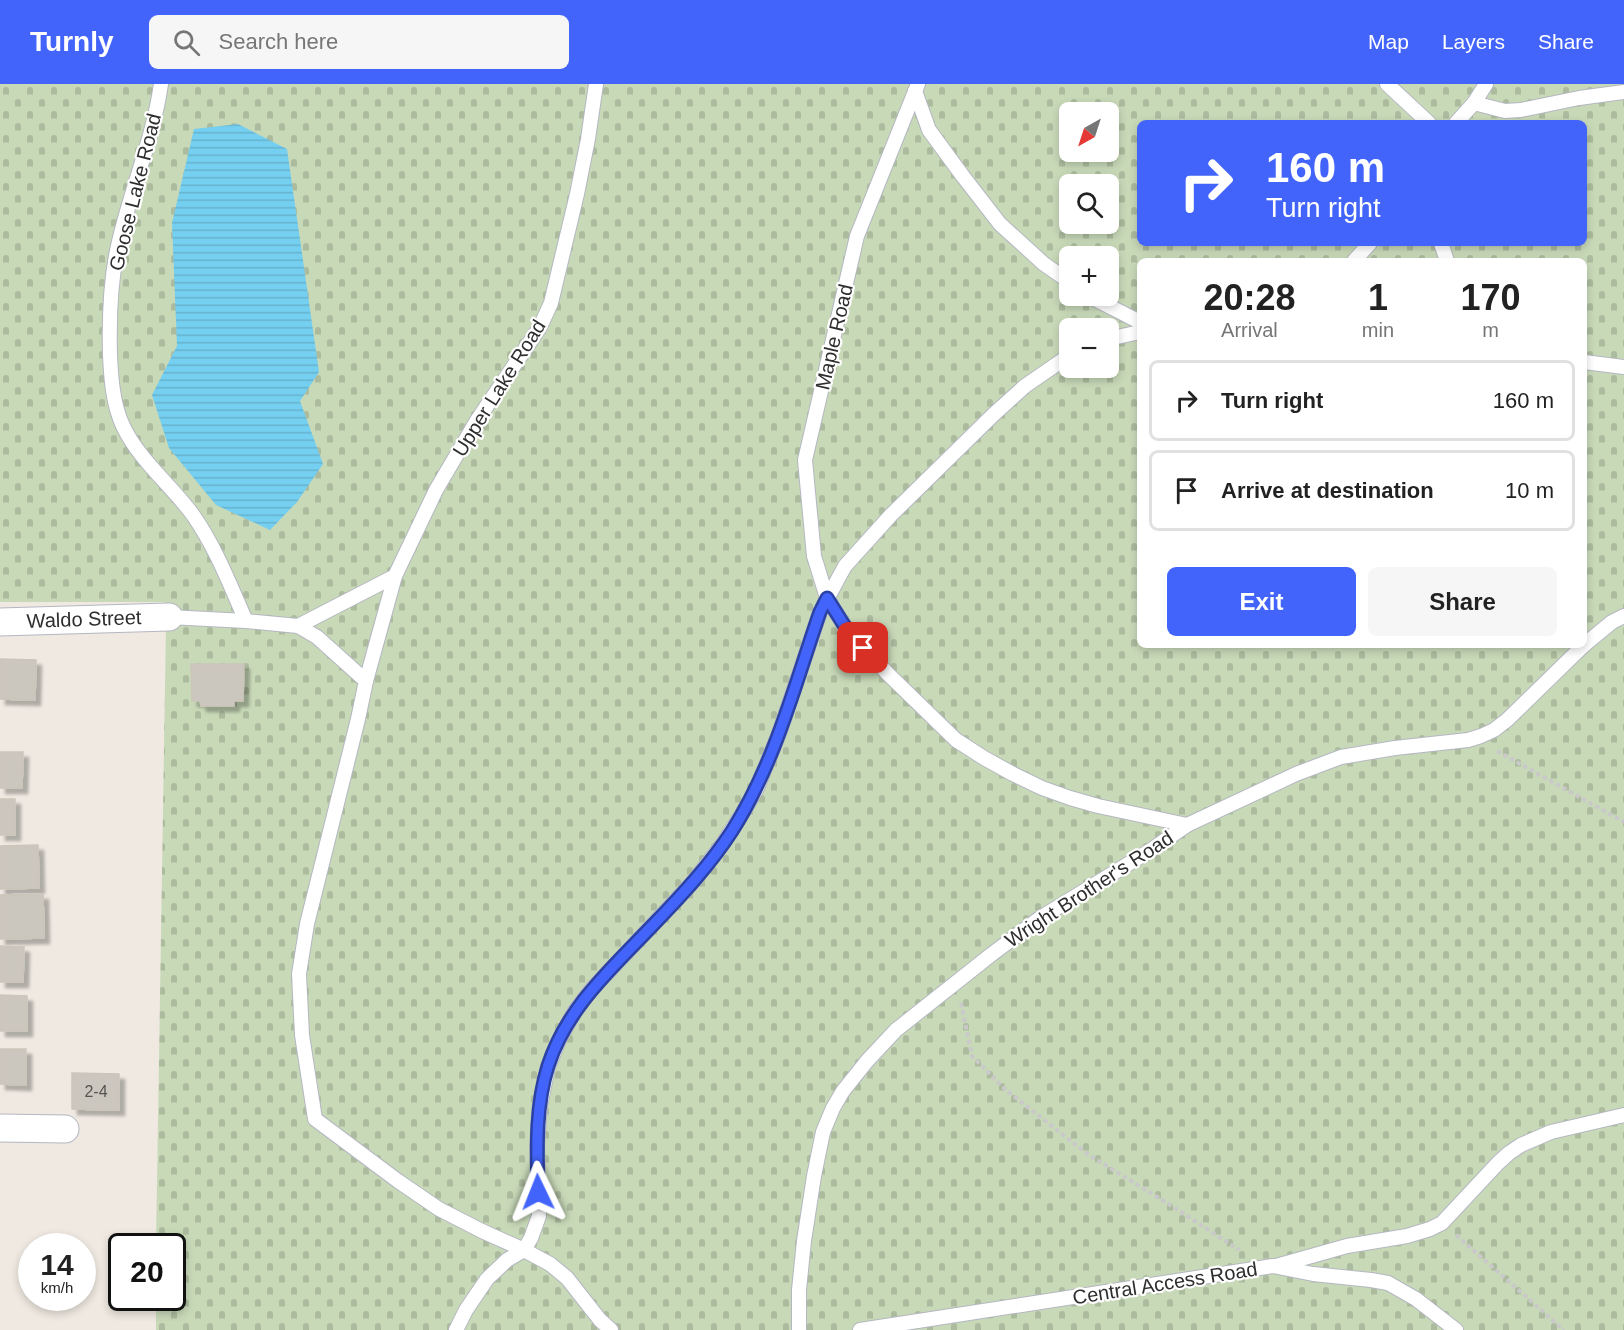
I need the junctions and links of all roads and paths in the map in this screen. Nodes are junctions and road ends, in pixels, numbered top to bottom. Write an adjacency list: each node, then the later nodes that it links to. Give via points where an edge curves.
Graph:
1 (161, 84): 24 (lane, Goose Lake Road, via 146,153 117,248 110,311 113,389 124,429 206,534)
2 (596, 84): 20 (lane, Upper Lake Road, via 577,194 549,308 435,490)
3 (1387, 84): 8 (lane)
4 (1486, 84): 7 (lane)
5 (917, 87): 12 (lane, via 929,130 962,175 1000,224); 21 (lane, Maple Road, via 857,236 805,460 814,556)
6 (1624, 92): 7 (lane, via 1521,110 1506,111)
7 (1474, 103): 9 (lane)
8 (1426, 120)
9 (1459, 120)
10 (1367, 246): 11 (lane)
11 (1357, 258)
12 (1059, 274)
13 (1109, 306): 14 (lane)
14 (1137, 320)
15 (1137, 333): 16 (lane)
16 (1119, 337)
17 (1059, 362): 21 (lane, via 1009,400 891,514 845,566)
18 (1587, 362): 19 (lane)
19 (1624, 367)
20 (395, 576): 26 (lane); 29 (lane, Upper Lake Road)
21 (827, 598): 32 (lane, Maple Road, via 844,625 887,673 956,740 984,758 1022,779 1070,798); 38 (lane, via 773,750 745,809 693,882 592,989 553,1053 543,1086 538,1125 538,1216)
22 (1624, 616): 27 (lane, Wright Brother's Road)
23 (169, 617): 24 (lane); 25 (street, Waldo Street)
24 (246, 621): 26 (lane)
25 (0, 622)
26 (298, 626): 29 (lane, via 317,637)
27 (1587, 643)
28 (1581, 648): 30 (lane, Wright Brother's Road, via 1507,720)
29 (366, 681): 38 (lane, Upper Lake Road, via 307,924 299,978 302,1035 315,1119 440,1209)
30 (1468, 740): 31 (path, via 1495,750); 32 (lane, Wright Brother's Road, via 1341,757)
31 (1624, 822)
32 (1187, 825): 33 (lane, Wright Brother's Road, via 1040,918)
33 (956, 983): 39 (path, via 972,1056 1006,1090 1089,1155); 42 (lane, Wright Brother's Road, via 885,1040 847,1086 830,1115 819,1151 804,1241)
34 (1624, 1115): 37 (lane, via 1551,1132 1521,1145)
35 (0, 1128): 36 (street)
36 (65, 1129)
37 (1443, 1223): 39 (lane, via 1420,1233 1347,1246); 45 (path)
38 (524, 1250): 40 (lane, via 487,1279); 41 (lane, via 567,1278)
39 (1269, 1267): 43 (lane, Central Access Road); 44 (lane, Central Access Road, via 1388,1283)
40 (456, 1330)
41 (611, 1330)
42 (799, 1330)
43 (860, 1330)
44 (1456, 1330)
45 (1564, 1330)

